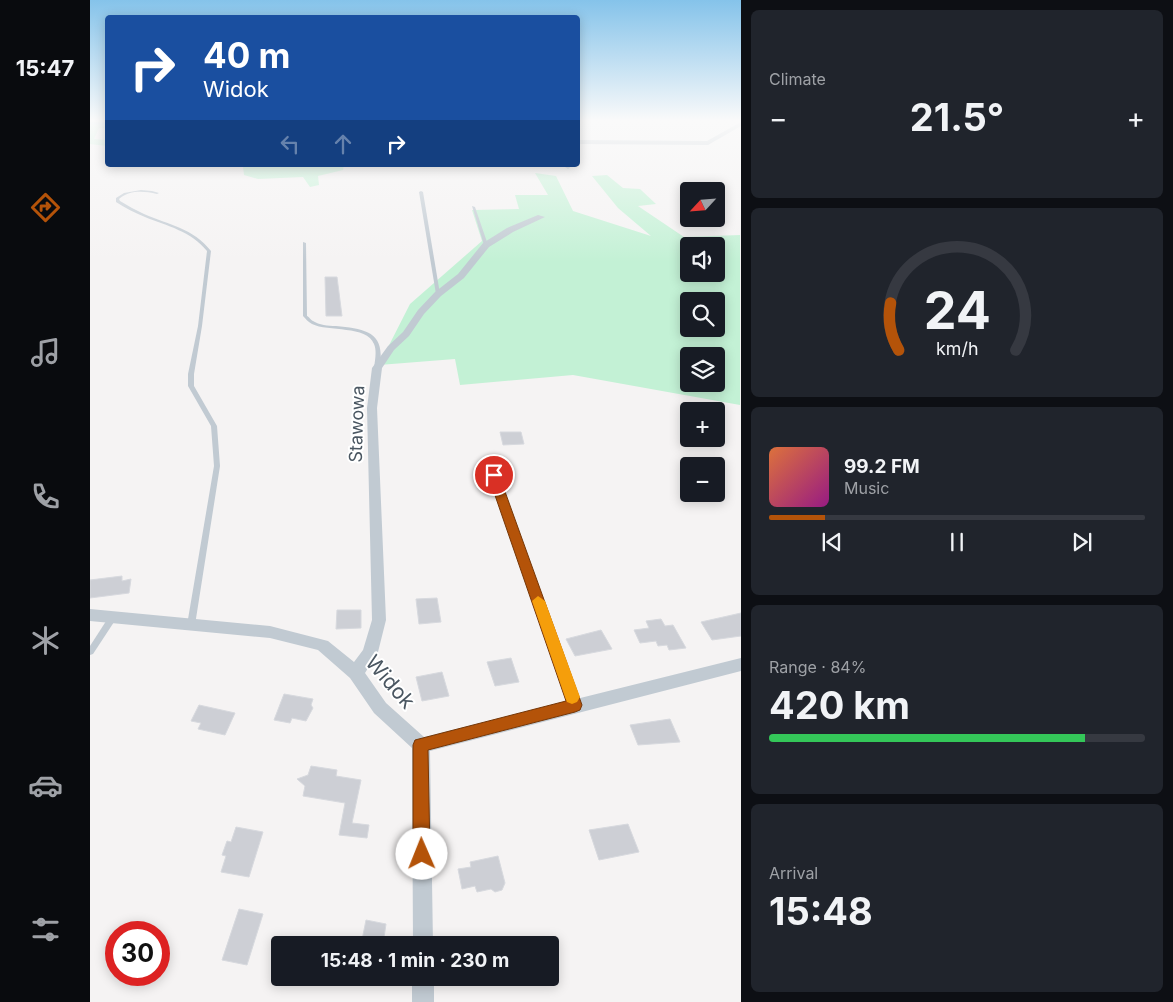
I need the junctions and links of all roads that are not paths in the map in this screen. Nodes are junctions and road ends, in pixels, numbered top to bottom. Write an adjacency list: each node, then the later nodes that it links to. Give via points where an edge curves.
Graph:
1 (421, 192): 7 (lane)
2 (156, 193): 12 (lane, via 142,190 117,199 144,215 168,222 205,244 209,251 191,386 214,426 217,466)
3 (473, 207): 6 (lane)
4 (542, 217): 6 (street, Stawowa, via 510,230)
5 (304, 243): 8 (lane, via 305,316 314,324 364,332 372,337 377,342)
6 (486, 245): 7 (street, Stawowa, via 461,276)
7 (438, 294): 8 (street, Stawowa)
8 (377, 368): 15 (street, Stawowa, via 372,408 379,620 370,652)
9 (494, 475): 16 (lane)
10 (90, 614): 11 (street, Widok)
11 (113, 617): 12 (street, Widok); 13 (lane)
12 (191, 625): 15 (street, Widok, via 270,632 323,645)
13 (90, 652)
14 (740, 664): 16 (street)
15 (356, 673): 17 (street, Widok, via 380,708)
16 (575, 705): 17 (street)
17 (421, 745): 18 (street)
18 (423, 936)
19 (423, 986): 20 (street)
20 (423, 1002)

